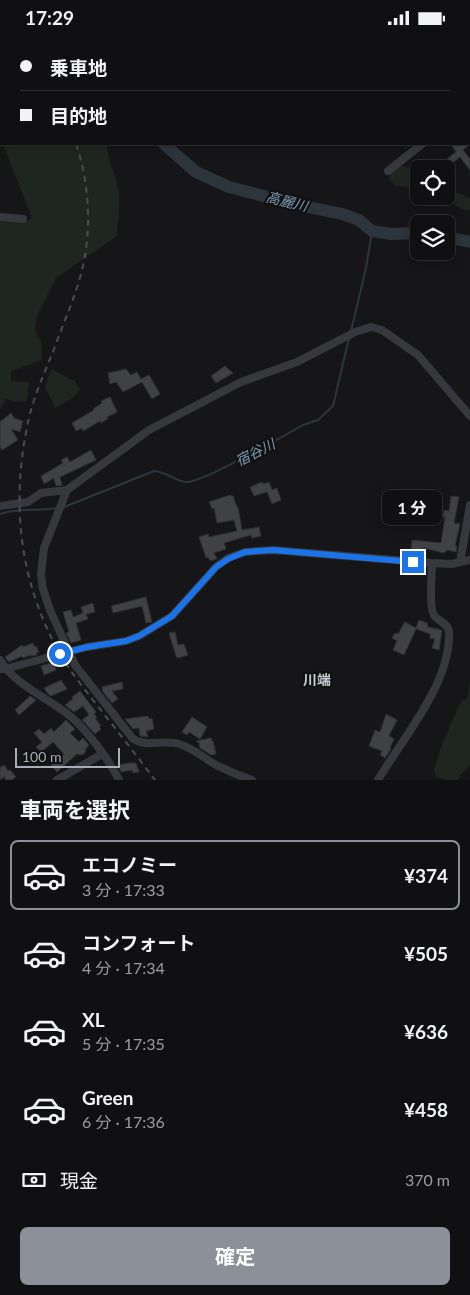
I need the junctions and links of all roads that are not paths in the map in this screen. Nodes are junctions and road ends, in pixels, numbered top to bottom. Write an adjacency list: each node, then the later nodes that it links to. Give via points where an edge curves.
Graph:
1 (421, 145): 2 (street)
2 (388, 171)
3 (0, 217): 4 (street)
4 (23, 219)
5 (470, 416): 6 (street, via 418,355 391,335 371,327 297,362 241,382 149,430)
6 (66, 490): 8 (street, via 41,493 28,502); 12 (street, via 44,548 41,574 50,610)
7 (470, 505): 11 (street)
8 (0, 506)
9 (470, 559): 11 (street)
10 (432, 563): 11 (street); 12 (street, via 273,550 245,552 216,567 172,616 139,636); 19 (street, via 432,611 436,619 448,627 447,657 426,707)
11 (460, 563)
12 (68, 652): 14 (street); 18 (street, via 133,739 142,744 173,743 187,747 214,764)
13 (0, 661): 14 (street)
14 (2, 669): 15 (street, via 70,715)
15 (102, 754): 16 (street); 17 (street)
16 (57, 780)
17 (119, 780)
18 (252, 780)
19 (378, 780)

